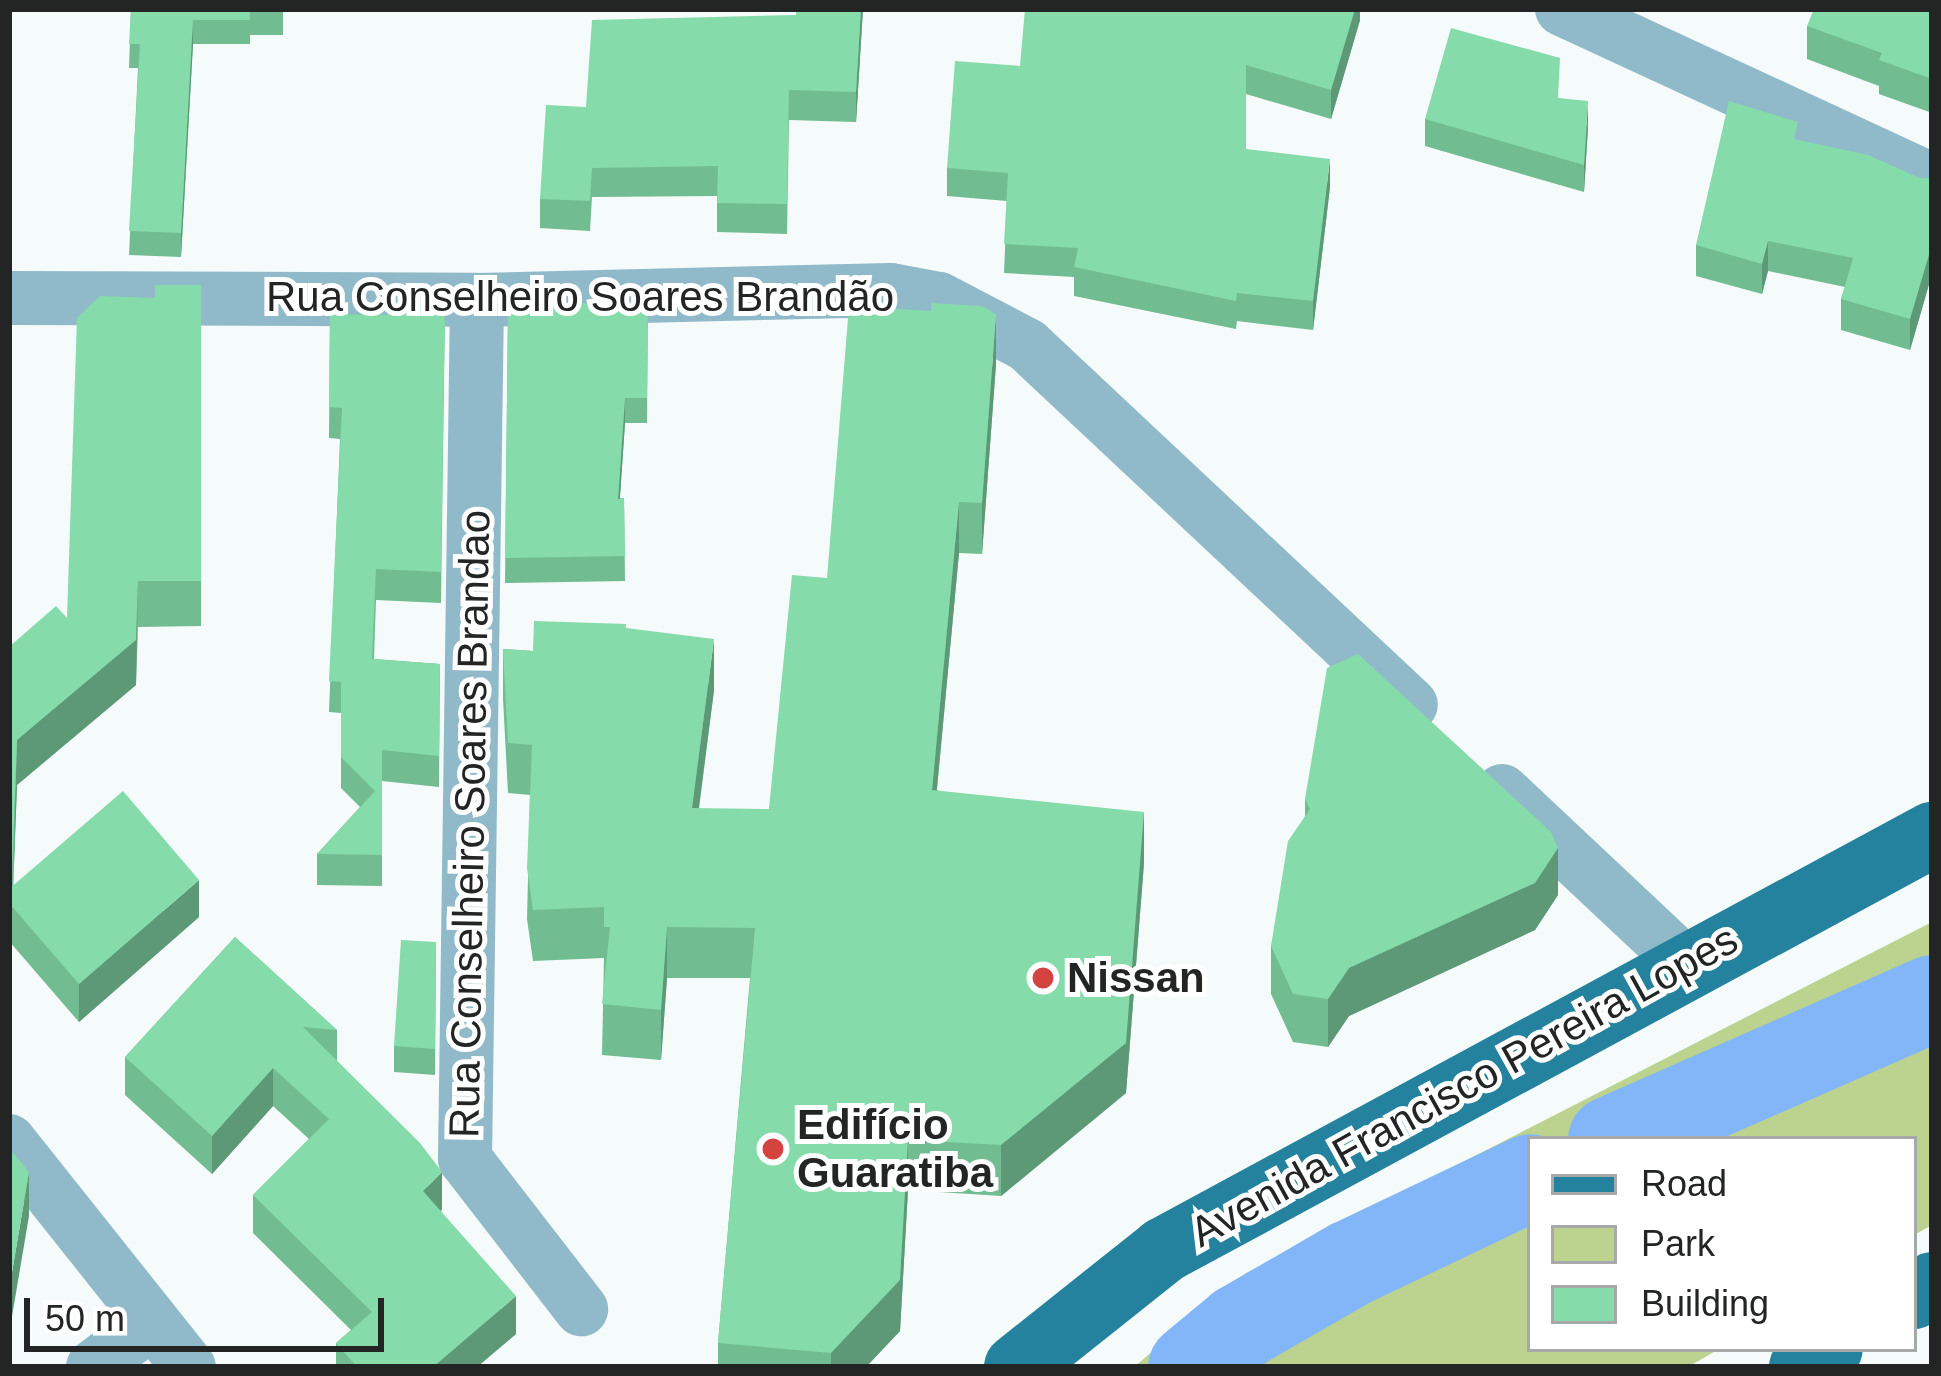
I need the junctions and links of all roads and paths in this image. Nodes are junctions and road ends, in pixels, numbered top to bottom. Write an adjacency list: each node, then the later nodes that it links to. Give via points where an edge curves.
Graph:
1 (1562, 9): 2 (street)
2 (1932, 180)
3 (9, 298): 4 (street, Rua Conselheiro Soares Brandão)
4 (477, 300): 6 (street, Rua Conselheiro Soares Brandão, via 891,290 980,316 1027,344); 8 (street, Rua Conselheiro Soares Brandao, via 465,1159)
5 (1932, 836): 6 (main road, Avenida Francisco Pereira Lopes)
6 (1686, 964): 12 (main road, Avenida Francisco Pereira Lopes, via 1164,1250)
7 (9, 1142): 9 (street)
8 (581, 1309)
9 (150, 1324): 10 (street); 11 (street)
10 (93, 1367)
11 (189, 1367)
12 (1017, 1367)

